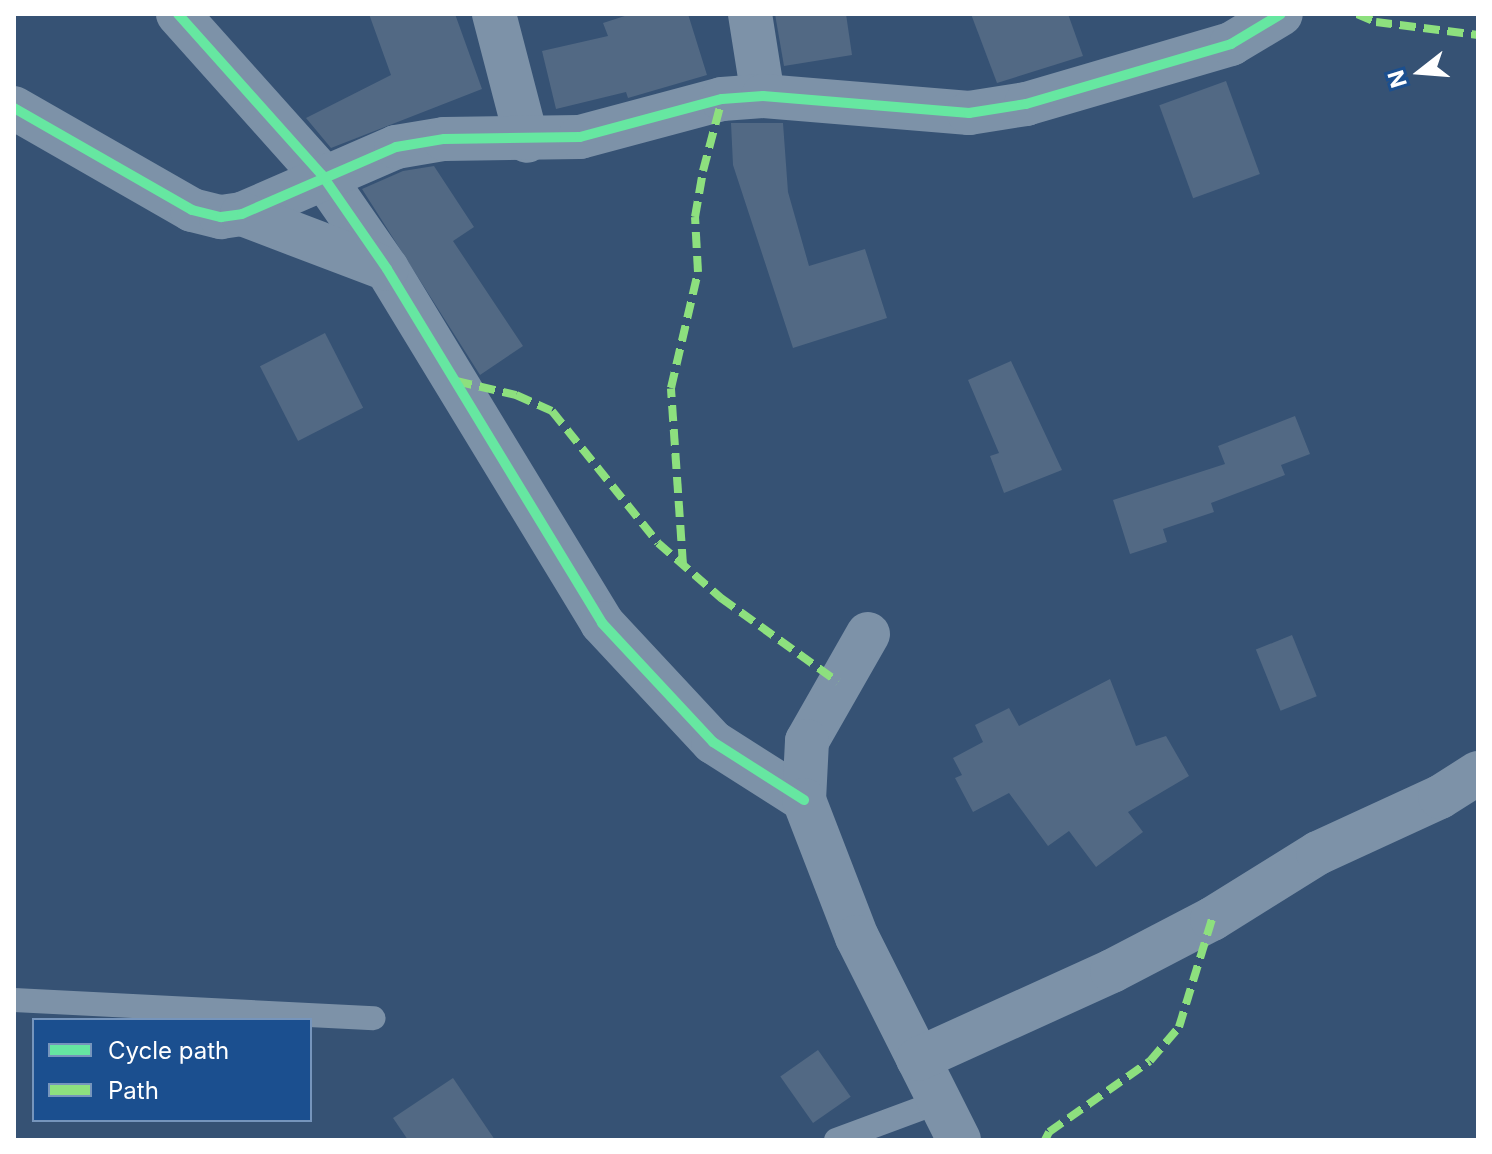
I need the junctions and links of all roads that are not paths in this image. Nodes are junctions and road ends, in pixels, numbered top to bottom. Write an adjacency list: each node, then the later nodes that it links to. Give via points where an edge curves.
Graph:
1 (178, 14): 8 (street)
2 (494, 14): 7 (street)
3 (750, 14): 5 (street)
4 (1281, 14): 5 (street, via 1231,44 1026,104 944,113)
5 (763, 96): 7 (street, via 722,99 580,137)
6 (14, 108): 9 (street, via 192,210 221,217)
7 (527, 141): 8 (street, via 425,141)
8 (322, 175): 9 (street); 10 (street)
9 (242, 214): 10 (street)
10 (387, 269): 13 (street, via 602,623 713,742)
11 (868, 634): 13 (street, via 807,741)
12 (1478, 773): 16 (street, via 1440,797 1318,853 1212,919 1112,971)
13 (804, 800): 16 (street, via 857,937)
14 (14, 1000): 15 (lane)
15 (374, 1018)
16 (918, 1059): 17 (street)
17 (939, 1102): 18 (lane); 19 (street)
18 (836, 1140)
19 (959, 1140)

